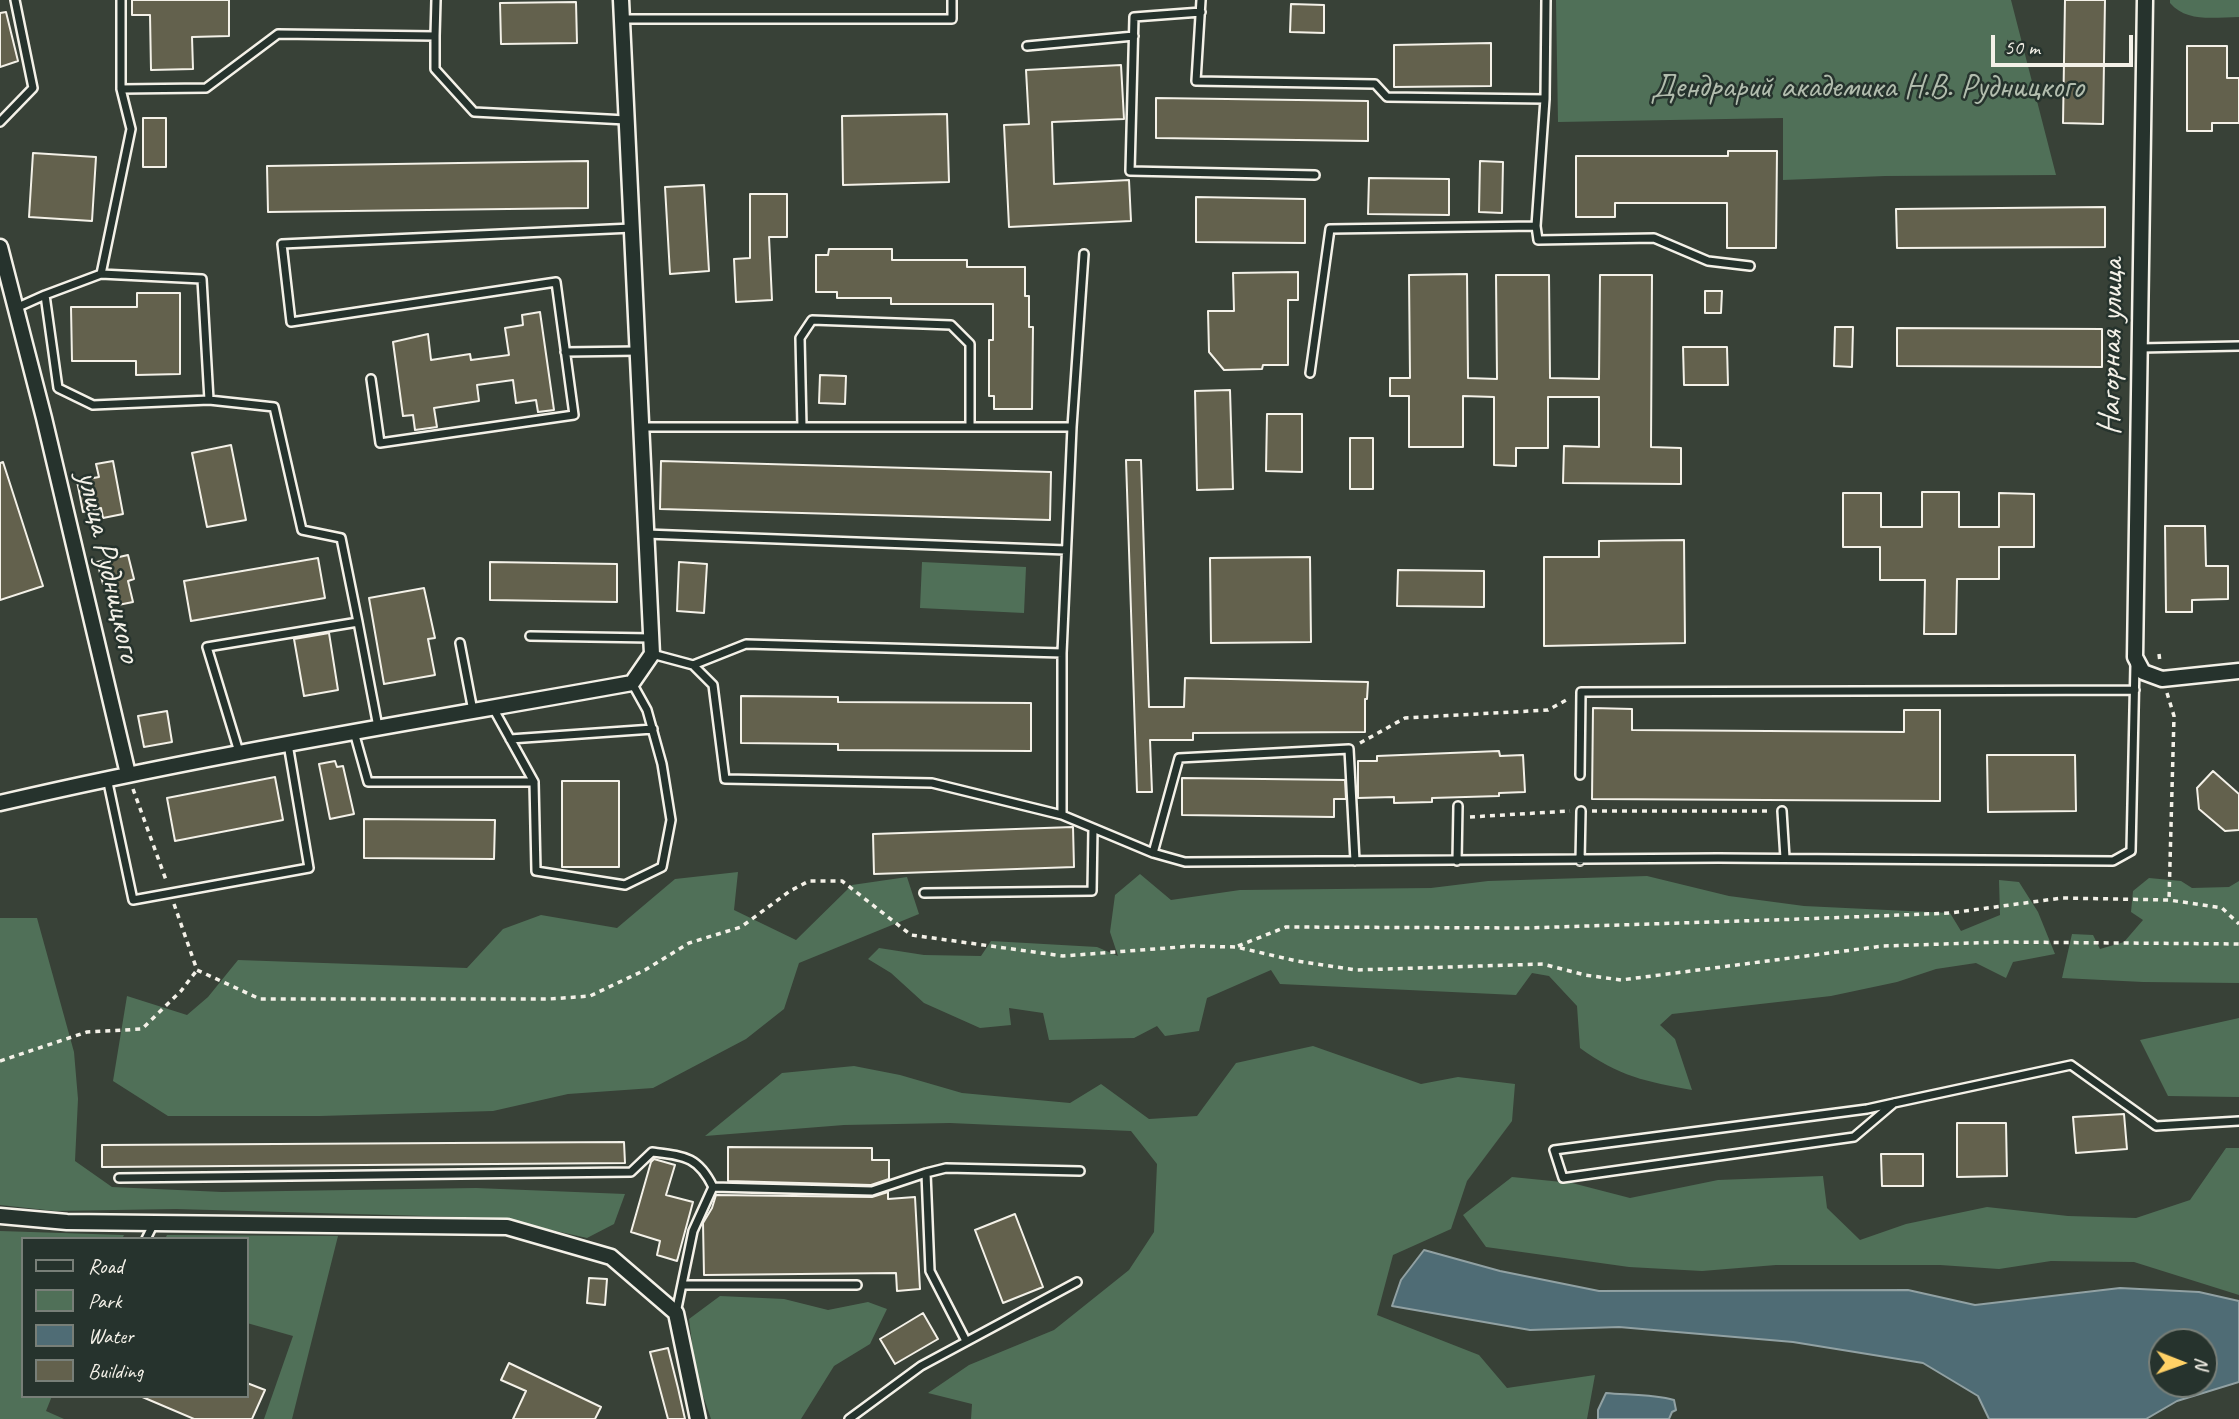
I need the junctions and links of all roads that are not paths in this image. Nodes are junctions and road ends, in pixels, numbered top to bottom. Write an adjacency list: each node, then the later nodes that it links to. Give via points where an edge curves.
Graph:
1 (15, 0): 17 (lane, via 33,88)
2 (121, 0): 14 (lane)
3 (436, 0): 11 (lane)
4 (621, 0): 10 (street)
5 (952, 0): 10 (lane, via 952,19)
6 (1201, 0): 9 (lane)
7 (1546, 0): 15 (lane)
8 (2145, 0): 28 (street, Нагорная улица)
9 (1201, 12): 12 (lane, via 1133,17); 15 (lane, via 1196,81 1375,85 1387,97)
10 (622, 19): 16 (street)
11 (435, 36): 14 (lane, via 278,34 206,88); 16 (lane, via 435,69 474,112)
12 (1134, 36): 13 (lane); 18 (lane, via 1130,171)
13 (1027, 46)
14 (121, 89): 24 (lane, via 131,129)
15 (1545, 99): 19 (lane)
16 (626, 120): 20 (street)
17 (0, 122)
18 (1315, 175)
19 (1536, 226): 23 (lane, via 1538,240 1654,237 1708,261); 31 (lane, via 1330,229)
20 (632, 228): 29 (street); 30 (lane, via 282,244 291,321 556,282)
21 (0, 247): 26 (street, улица Рудницкого)
22 (1084, 254): 35 (lane)
23 (1749, 266)
24 (101, 274): 25 (lane); 33 (lane, via 202,279)
25 (45, 295): 26 (lane); 33 (lane, via 58,388 93,405)
26 (16, 308): 59 (street, улица Рудницкого)
27 (2239, 346): 28 (lane)
28 (2140, 348): 46 (street, Нагорная улица)
29 (638, 351): 30 (lane); 36 (street)
30 (565, 352): 32 (lane, via 574,415 380,443)
31 (1310, 373)
32 (371, 379)
33 (209, 400): 40 (lane, via 274,407 302,530 341,538)
34 (970, 426): 35 (lane); 37 (lane); 37 (lane, via 970,344 951,325 812,320 800,338)
35 (1072, 426): 39 (lane)
36 (642, 427): 37 (lane); 38 (street)
37 (802, 427)
38 (646, 534): 39 (lane); 42 (street)
39 (1066, 550): 44 (lane)
40 (358, 622): 53 (lane); 58 (lane, via 207,647)
41 (530, 636): 42 (lane)
42 (651, 638): 45 (street)
43 (460, 643): 52 (lane)
44 (1062, 653): 47 (lane, via 746,644); 67 (lane)
45 (652, 654): 47 (lane); 49 (street)
46 (2135, 657): 48 (street, via 2143,673 2161,679); 50 (lane)
47 (693, 666): 67 (lane, via 713,685 725,779 932,783)
48 (2239, 671)
49 (632, 683): 51 (street); 54 (lane)
50 (2135, 690): 60 (lane, via 1581,692); 70 (lane, via 2131,851 2113,861)
51 (494, 708): 52 (street); 56 (lane)
52 (473, 711): 53 (street)
53 (378, 728): 55 (street)
54 (653, 729): 56 (lane); 62 (lane, via 671,820 662,867 625,885 536,872)
55 (355, 732): 57 (street); 62 (lane, via 368,782)
56 (510, 739): 62 (lane)
57 (288, 744): 58 (street); 61 (lane, via 309,868 133,900)
58 (239, 752): 59 (street)
59 (128, 774): 61 (street)
60 (1580, 775)
61 (107, 778): 63 (street)
62 (534, 782)
63 (0, 803)
64 (1458, 806): 72 (lane)
65 (1581, 811): 73 (lane)
66 (1782, 811): 70 (lane)
67 (1062, 815): 68 (lane)
68 (1093, 828): 69 (lane); 74 (lane, via 1092,891)
69 (1153, 853): 71 (lane, via 1185,862); 71 (lane, via 1179,758 1349,750)
70 (1785, 858): 73 (lane)
71 (1355, 861): 72 (lane)
72 (1457, 861): 73 (lane)
73 (1580, 861)
74 (924, 893)
75 (1894, 1103): 75 (lane, via 1854,1110 1554,1150 1563,1178 1854,1137); 76 (lane, via 2071,1065 2156,1126)
76 (2239, 1121)
77 (1080, 1171): 78 (lane, via 946,1168)
78 (926, 1172): 80 (lane, via 872,1191); 88 (lane, via 930,1271)
79 (119, 1178): 80 (lane, via 631,1172 652,1152 682,1156 704,1168)
80 (713, 1186): 85 (lane, via 693,1231)
81 (0, 1216): 82 (street)
82 (154, 1223): 83 (lane); 87 (street, via 508,1227 611,1257)
83 (147, 1237)
84 (1077, 1282): 88 (lane)
85 (682, 1285): 86 (lane); 87 (lane)
86 (857, 1285)
87 (676, 1313): 89 (street)
88 (966, 1342): 90 (lane, via 921,1366)
89 (698, 1419)
90 (849, 1419)

